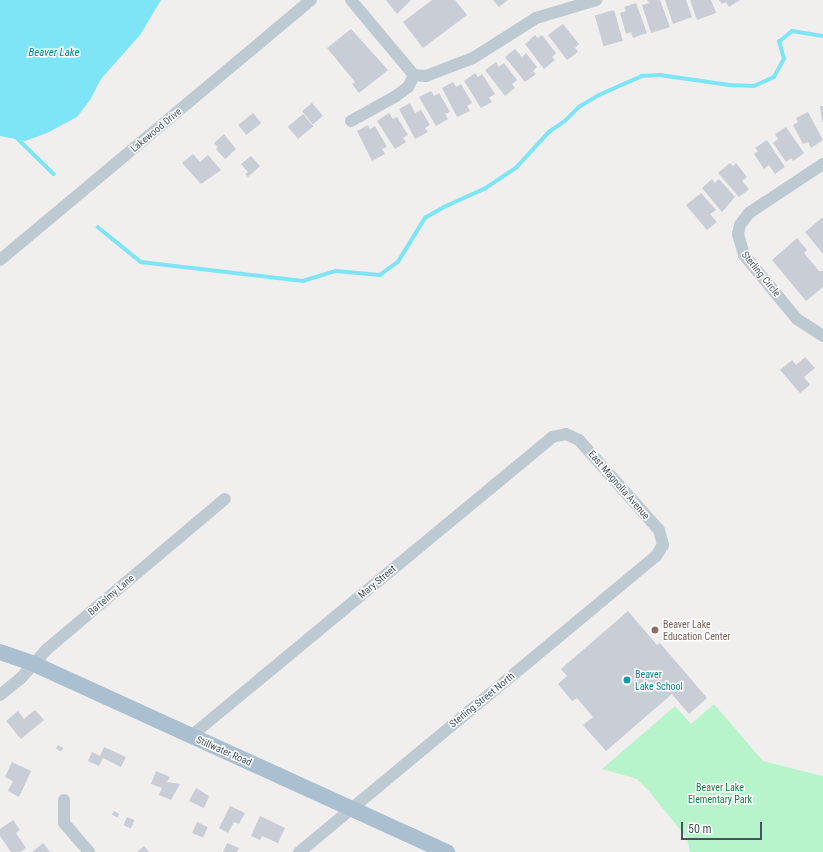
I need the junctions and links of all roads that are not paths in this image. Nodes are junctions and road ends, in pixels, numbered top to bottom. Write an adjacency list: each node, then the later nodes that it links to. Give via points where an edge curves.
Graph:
1 (311, 0): 7 (street, Lakewood Drive)
2 (351, 0): 4 (street)
3 (596, 0): 4 (street, via 536,18 473,58 426,76)
4 (414, 75): 5 (street, via 408,87 396,96)
5 (350, 121)
6 (823, 164): 8 (street, Sterling Circle, via 749,213 740,225 738,234 740,249 747,259 797,319)
7 (0, 260)
8 (823, 336)
9 (566, 434): 11 (street, East Magnolia Avenue, via 579,440 659,530); 15 (street, Mary Street, via 552,437)
10 (225, 499): 13 (street, Bartelmy Lane, via 46,650)
11 (663, 545): 17 (street, Sterling Street North, via 656,556)
12 (0, 652): 13 (main road, Stillwater Road)
13 (34, 664): 14 (street, Bartelmy Lane); 15 (main road, Stillwater Road)
14 (0, 695)
15 (191, 736): 17 (main road, Stillwater Road)
16 (64, 800): 18 (street, via 64,823)
17 (351, 808): 19 (street, Sterling Street North); 20 (main road, Stillwater Road)
18 (89, 852)
19 (299, 852)
20 (447, 852)

